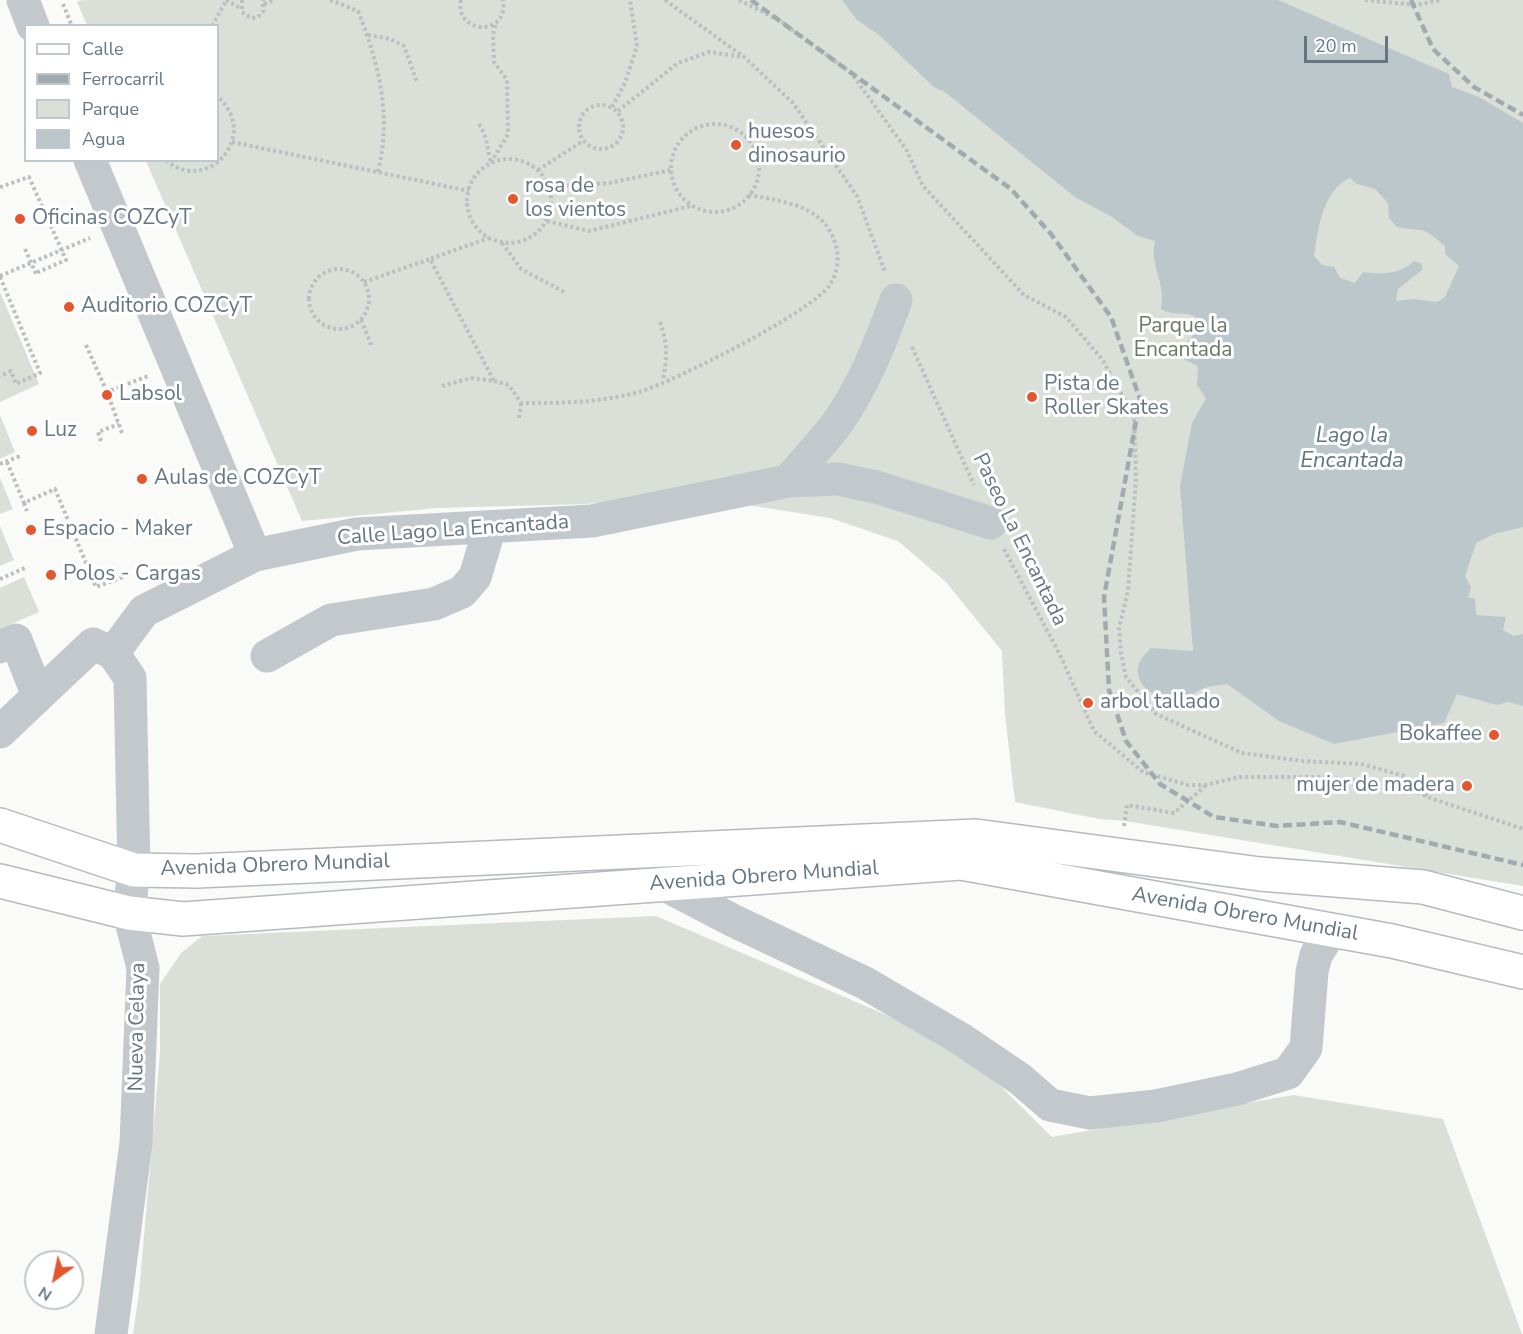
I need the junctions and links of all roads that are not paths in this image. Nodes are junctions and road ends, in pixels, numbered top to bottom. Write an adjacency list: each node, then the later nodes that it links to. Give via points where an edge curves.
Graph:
1 (5, 0): 3 (street)
2 (23, 0): 4 (street)
3 (0, 2)
4 (32, 24)
5 (91, 162): 10 (street)
6 (896, 300): 7 (street, via 873,360 851,401 836,425)
7 (788, 481): 8 (street, Calle Lago La Encantada, via 838,479); 9 (street, Calle Lago La Encantada, via 592,522)
8 (991, 523)
9 (490, 527): 10 (street, Calle Lago La Encantada, via 357,534); 13 (street, via 475,577 462,592 434,604 331,620)
10 (254, 551): 12 (street, Calle Lago La Encantada, via 144,611)
11 (0, 647): 14 (street, via 16,640)
12 (113, 653): 14 (street, via 93,644); 17 (street, Nueva Celaya, via 130,678)
13 (267, 656)
14 (38, 696): 15 (street)
15 (0, 732)
16 (0, 825): 17 (main road, Avenida Obrero Mundial)
17 (134, 870): 20 (main road, Avenida Obrero Mundial, via 197,872 976,836 1260,874 1423,887); 21 (street, Nueva Celaya)
18 (0, 881): 21 (main road, Avenida Obrero Mundial)
19 (663, 884): 21 (main road, Avenida Obrero Mundial, via 183,919); 22 (main road, Avenida Obrero Mundial, via 960,863); 22 (street, via 865,982 961,1039 1020,1079 1050,1105 1090,1113 1155,1106 1237,1089 1288,1073 1306,1048 1316,955)
20 (1520, 911)
21 (129, 913): 24 (street, Nueva Celaya, via 143,968 136,1143)
22 (1332, 930): 23 (main road, Avenida Obrero Mundial)
23 (1523, 972)
24 (111, 1334)

